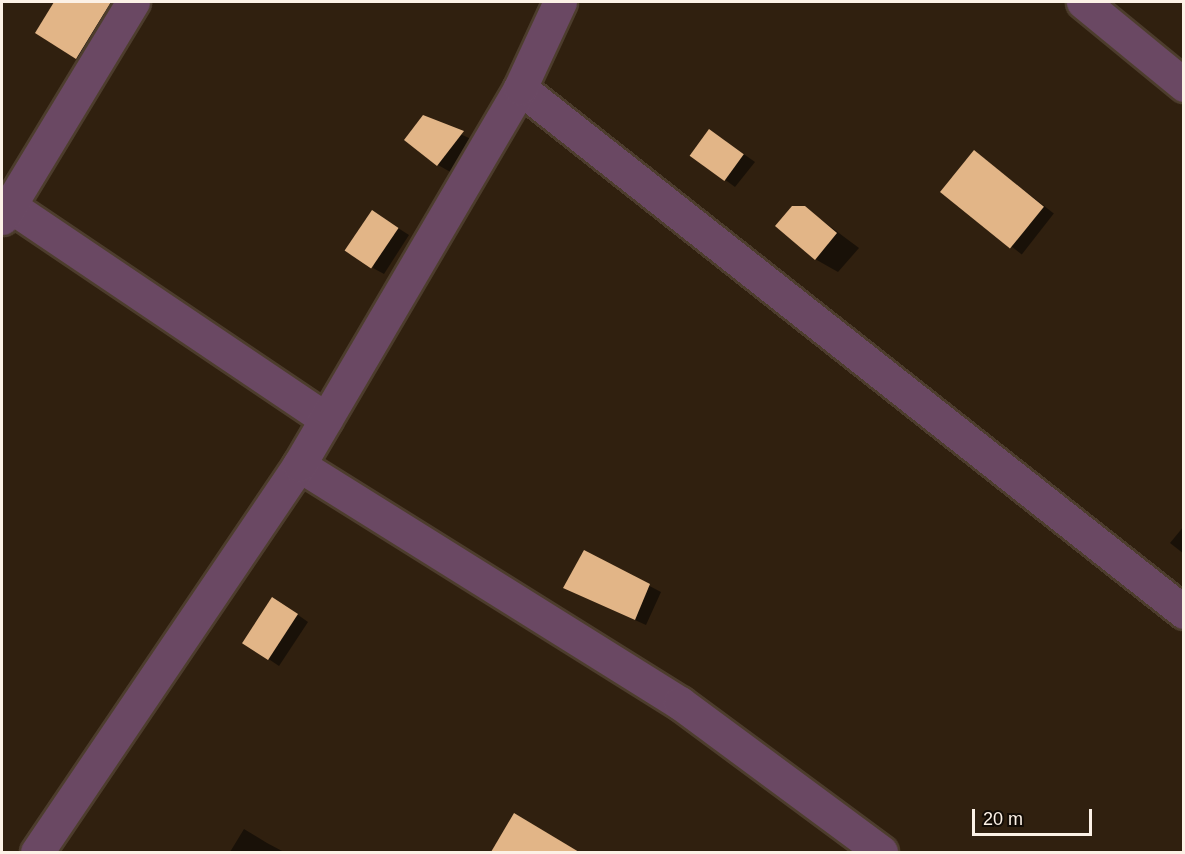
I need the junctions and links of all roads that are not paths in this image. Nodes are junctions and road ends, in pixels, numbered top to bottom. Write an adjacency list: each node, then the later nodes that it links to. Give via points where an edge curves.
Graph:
1 (133, 2): 6 (street)
2 (560, 2): 5 (street)
3 (1083, 2): 4 (street)
4 (1184, 86)
5 (520, 88): 7 (street); 9 (street)
6 (6, 212): 7 (street)
7 (326, 419): 8 (street)
8 (299, 465): 10 (street); 11 (street, via 680,702)
9 (1184, 612)
10 (38, 852)
11 (881, 852)

